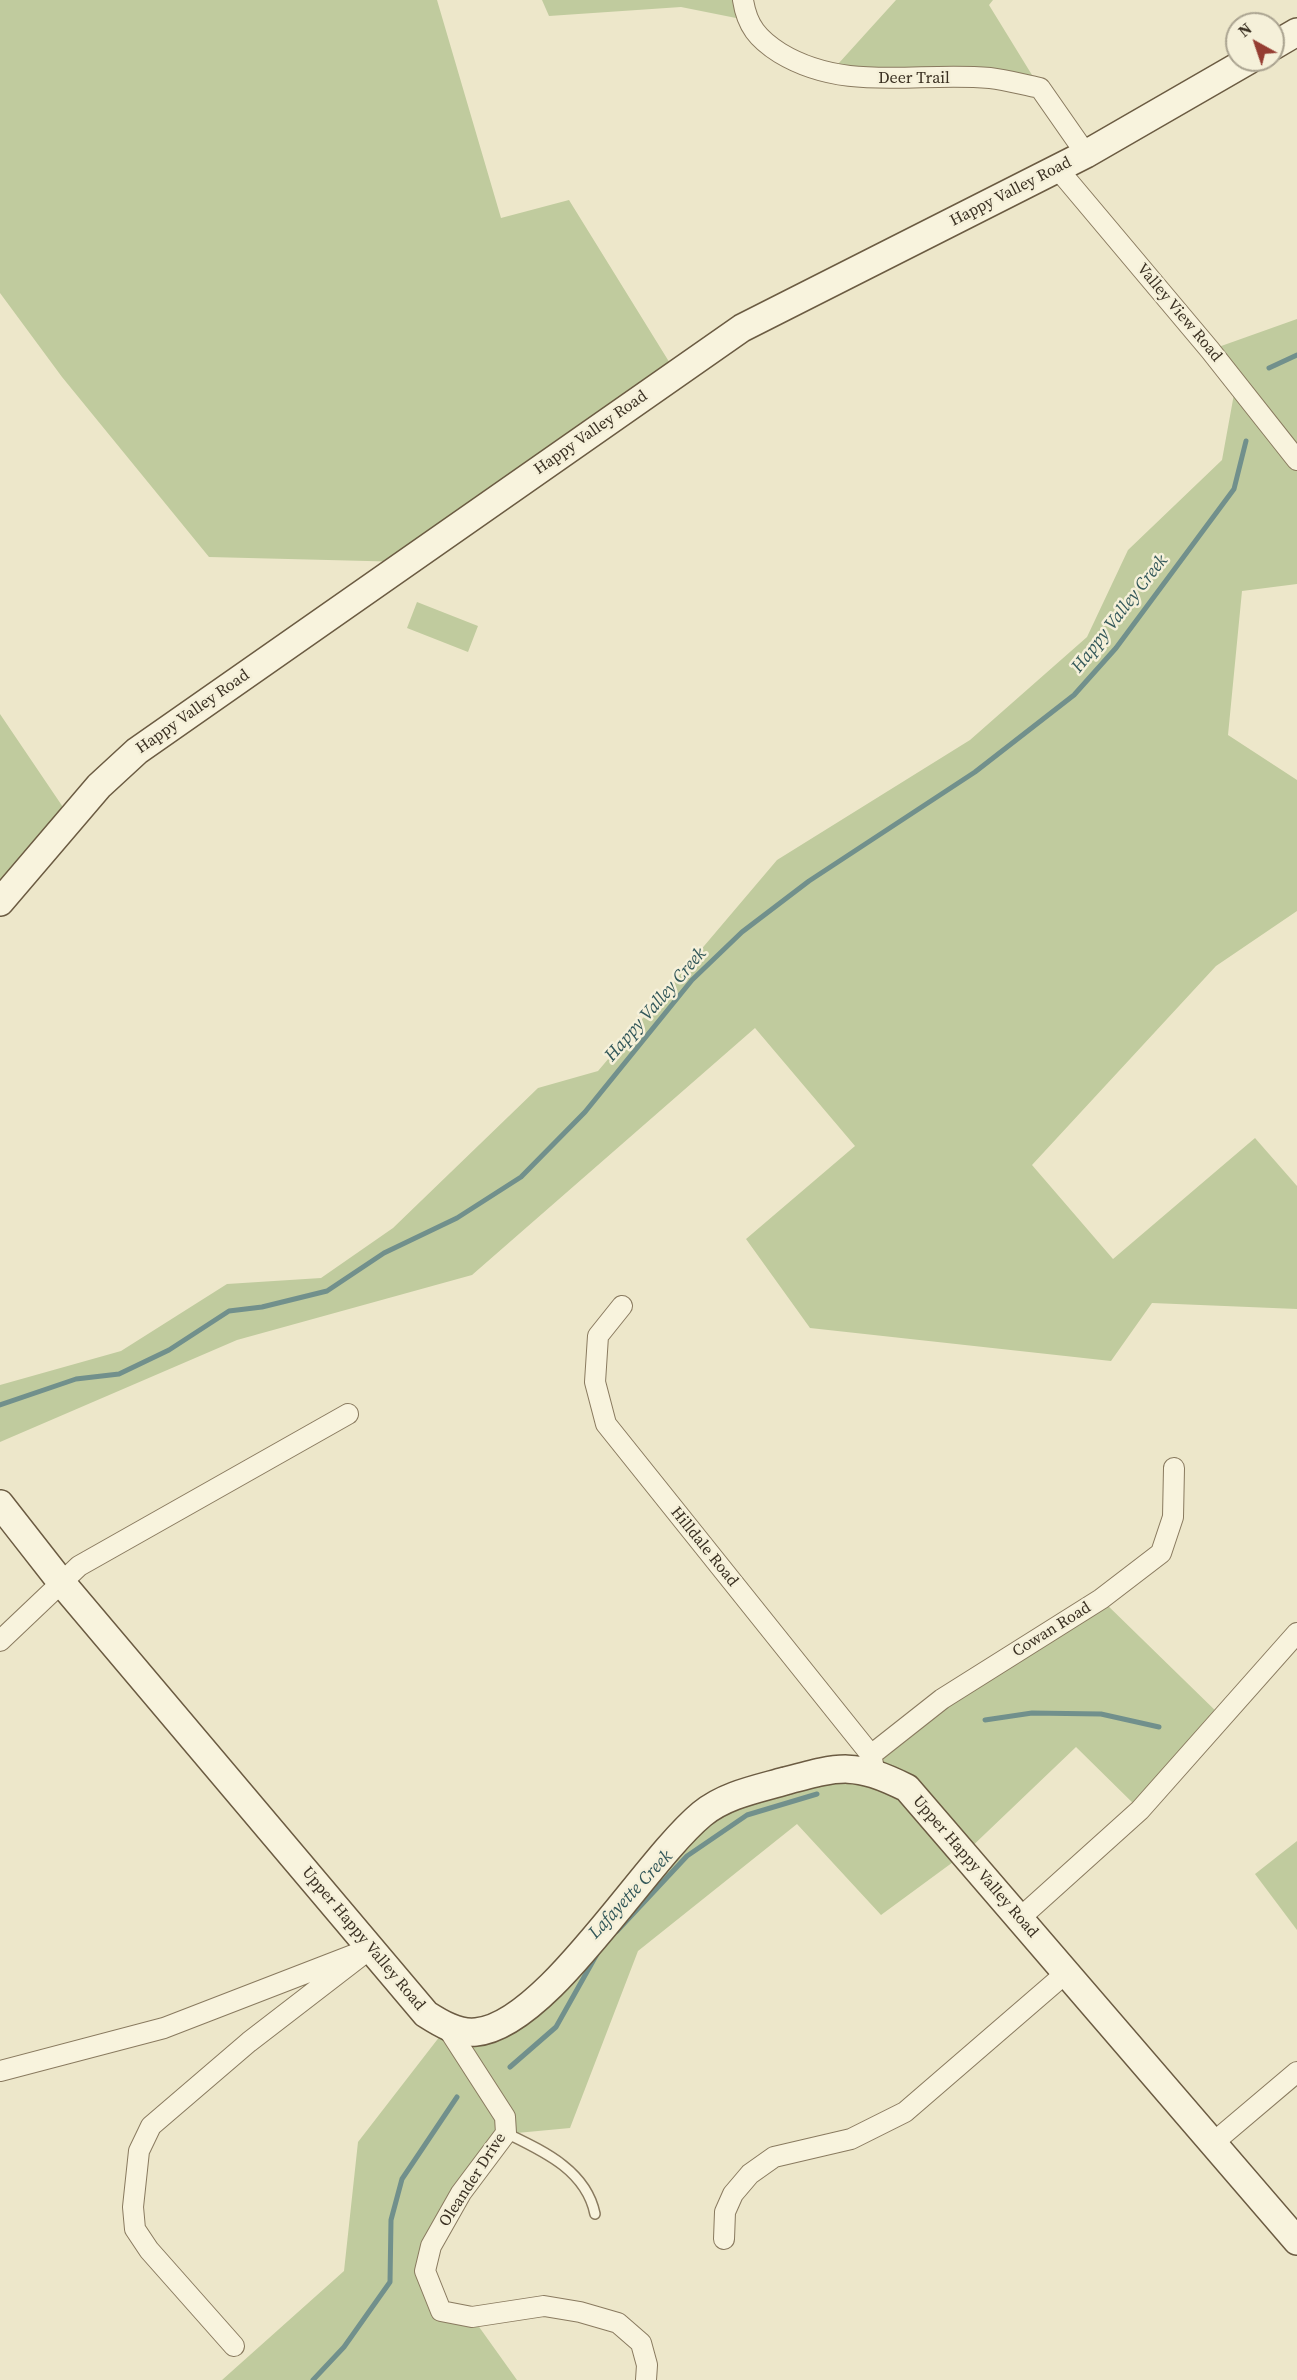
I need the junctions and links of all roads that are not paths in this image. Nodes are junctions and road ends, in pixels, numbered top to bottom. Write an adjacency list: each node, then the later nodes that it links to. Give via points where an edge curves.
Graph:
1 (743, 0): 3 (street, Deer Trail, via 746,20 766,44 794,61 829,74 863,79 990,78 1040,88)
2 (1228, 72): 3 (street, Happy Valley Road)
3 (1086, 154): 4 (street, Happy Valley Road)
4 (1057, 168): 5 (street, Valley View Road); 6 (street, Happy Valley Road, via 742,328 713,347 137,751 99,786)
5 (1297, 460)
6 (0, 902)
7 (622, 1306): 14 (street, Hilldale Road, via 598,1336 595,1382 606,1424)
8 (348, 1414): 11 (street, via 108,1547)
9 (1174, 1468): 14 (street, Cowan Road, via 1173,1517 1161,1553 1101,1599 942,1699)
10 (0, 1504): 11 (street, Upper Happy Valley Road)
11 (61, 1582): 13 (street); 16 (street, Upper Happy Valley Road)
12 (1297, 1633): 15 (street, via 1140,1810)
13 (0, 1641)
14 (873, 1764): 15 (street, Upper Happy Valley Road, via 907,1788); 18 (street, Upper Happy Valley Road, via 821,1771 724,1800 702,1814 659,1857 549,1988 509,2020 476,2032)
15 (1020, 1918): 17 (street, Upper Happy Valley Road)
16 (371, 1948): 18 (street, Upper Happy Valley Road, via 426,2014); 19 (street, via 164,2028); 26 (street, via 184,2096 150,2126 139,2151 133,2207 135,2229)
17 (1066, 1973): 22 (street, Upper Happy Valley Road); 24 (street, via 905,2112 851,2139 774,2157 750,2174 733,2194 725,2212)
18 (447, 2027): 21 (street, Oleander Drive, via 505,2117)
19 (0, 2071)
20 (1297, 2072): 22 (street)
21 (506, 2133): 23 (lane, via 569,2170 583,2185); 27 (street, Oleander Drive, via 461,2193 431,2246 425,2271 441,2311 472,2317 544,2306 618,2323 641,2343)
22 (1213, 2143): 25 (street, Upper Happy Valley Road)
23 (595, 2214)
24 (724, 2239)
25 (1297, 2241)
26 (234, 2346)
27 (646, 2380)

